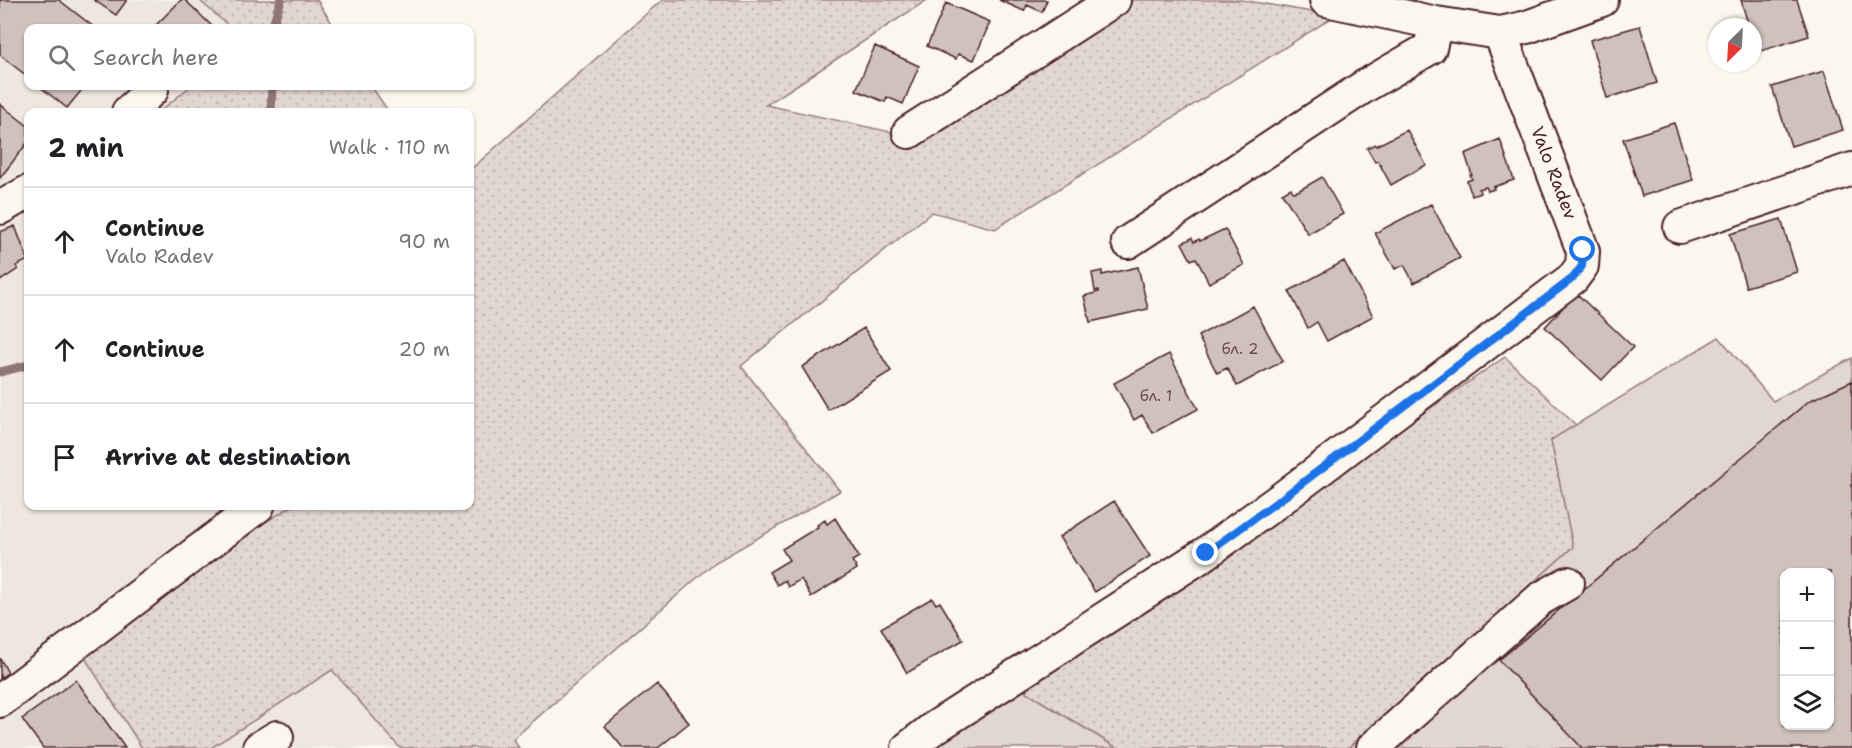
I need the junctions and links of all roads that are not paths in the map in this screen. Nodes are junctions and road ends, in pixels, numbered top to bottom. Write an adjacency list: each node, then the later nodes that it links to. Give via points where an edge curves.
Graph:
1 (1114, 0): 9 (street)
2 (1326, 0): 4 (street)
3 (1602, 0): 6 (street)
4 (1378, 5): 5 (street)
5 (1436, 23): 6 (street); 14 (street, via 1430,48 1365,86)
6 (1500, 33): 18 (street, Valo Radev, via 1583,250 1582,266 1573,278 1206,553)
7 (152, 90): 8 (street)
8 (132, 108)
9 (909, 132)
10 (1852, 169): 13 (street)
11 (24, 194): 12 (street)
12 (0, 208)
13 (1680, 227)
14 (1128, 242)
15 (253, 510): 17 (street)
16 (1568, 583): 19 (street, via 1540,599)
17 (0, 700)
18 (908, 748)
19 (1373, 748)

